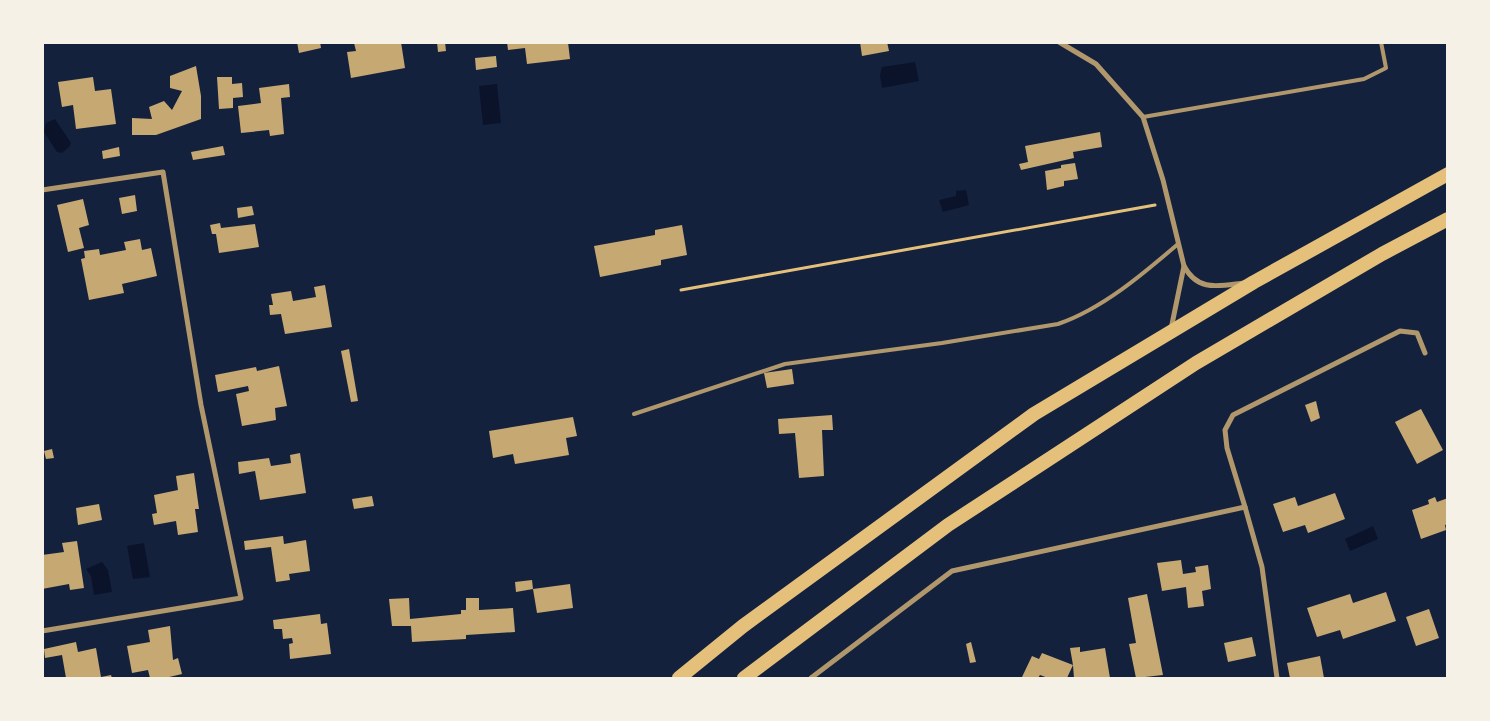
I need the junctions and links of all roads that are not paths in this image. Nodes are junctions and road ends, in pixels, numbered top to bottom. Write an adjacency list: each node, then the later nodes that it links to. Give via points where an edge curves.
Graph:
1 (1059, 42): 3 (street, via 1096,64)
2 (1381, 42): 3 (lane, via 1386,68 1364,79)
3 (1143, 117): 7 (street)
4 (1448, 174): 9 (highway)
5 (42, 190): 14 (street, via 163,172 201,405 241,598)
6 (1448, 220): 16 (highway, via 1382,254 1188,368 948,525)
7 (1178, 244): 8 (street); 12 (lane, via 1105,300 1071,320 950,342 785,364)
8 (1184, 266): 9 (street, via 1199,284 1221,286); 10 (street)
9 (1254, 282): 10 (highway)
10 (1170, 331): 15 (highway, via 1034,414 743,626)
11 (1425, 353): 13 (street, via 1417,334 1400,331 1233,415 1225,430 1227,448)
12 (634, 414)
13 (1245, 507): 17 (street, via 952,571); 18 (street, via 1262,567)
14 (42, 631)
15 (678, 678)
16 (744, 678)
17 (811, 678)
18 (1277, 678)

